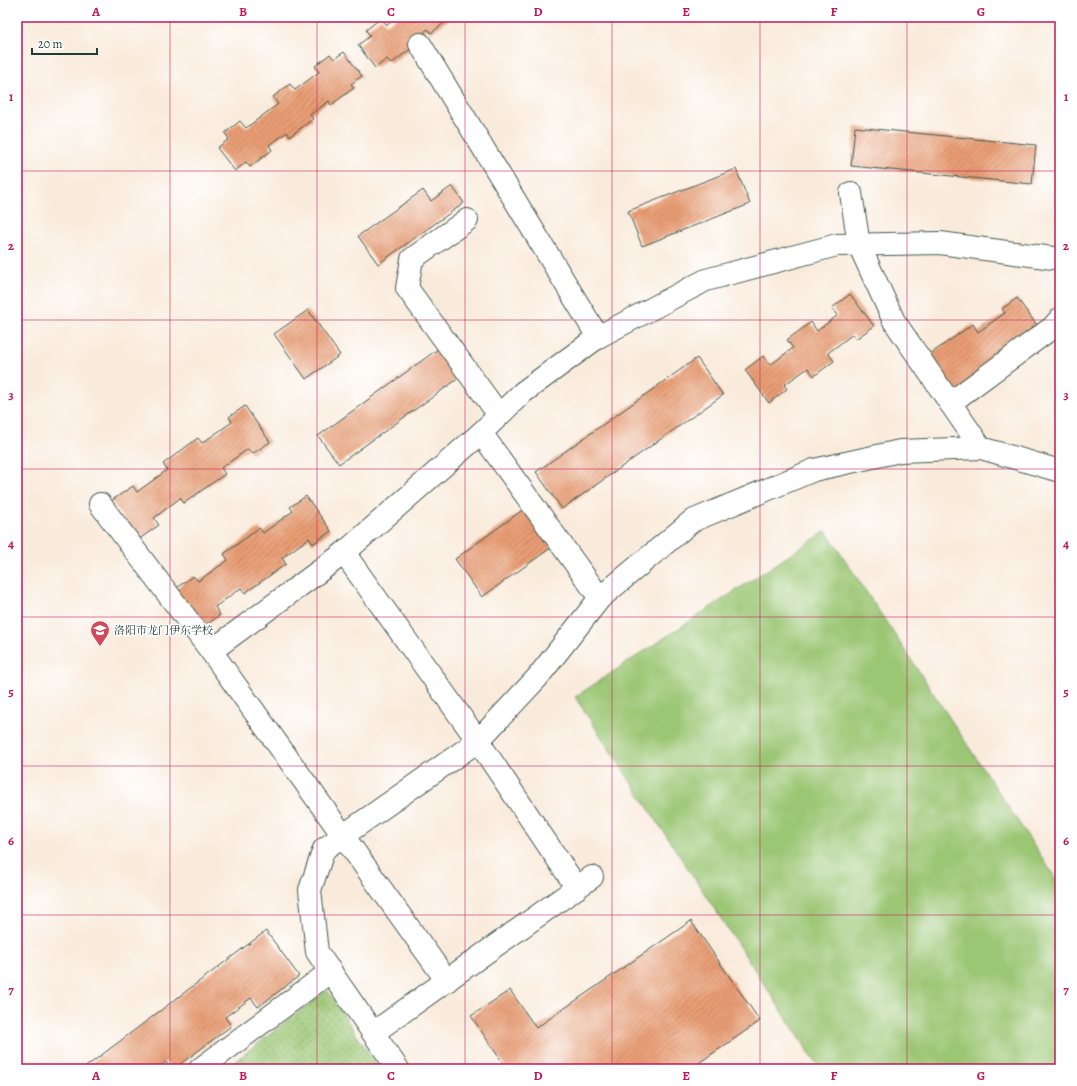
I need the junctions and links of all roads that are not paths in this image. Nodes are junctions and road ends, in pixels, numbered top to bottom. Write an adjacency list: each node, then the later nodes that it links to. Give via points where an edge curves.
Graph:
1 (420, 44): 7 (street)
2 (851, 193): 4 (street)
3 (467, 220): 9 (street, via 412,259 407,288)
4 (859, 245): 5 (street, via 940,243); 7 (street, via 837,246 706,280); 8 (street, via 894,321)
5 (1060, 259)
6 (1060, 319): 8 (street, via 1053,327)
7 (598, 337): 9 (street, via 522,393)
8 (950, 403): 11 (street)
9 (499, 415): 10 (street)
10 (480, 433): 14 (street); 15 (street)
11 (981, 448): 12 (street); 15 (street, via 900,451 814,470 692,521)
12 (1060, 471)
13 (100, 504): 16 (street)
14 (344, 553): 16 (street); 17 (street)
15 (600, 598): 17 (street, via 537,678)
16 (211, 651): 18 (street)
17 (478, 741): 18 (street); 20 (street, via 584,882)
18 (342, 836): 19 (street, via 324,848 310,890 318,952); 20 (street)
19 (331, 971): 21 (street); 22 (street)
20 (447, 981): 21 (street)
21 (373, 1033): 23 (street)
22 (200, 1069)
23 (398, 1069)

